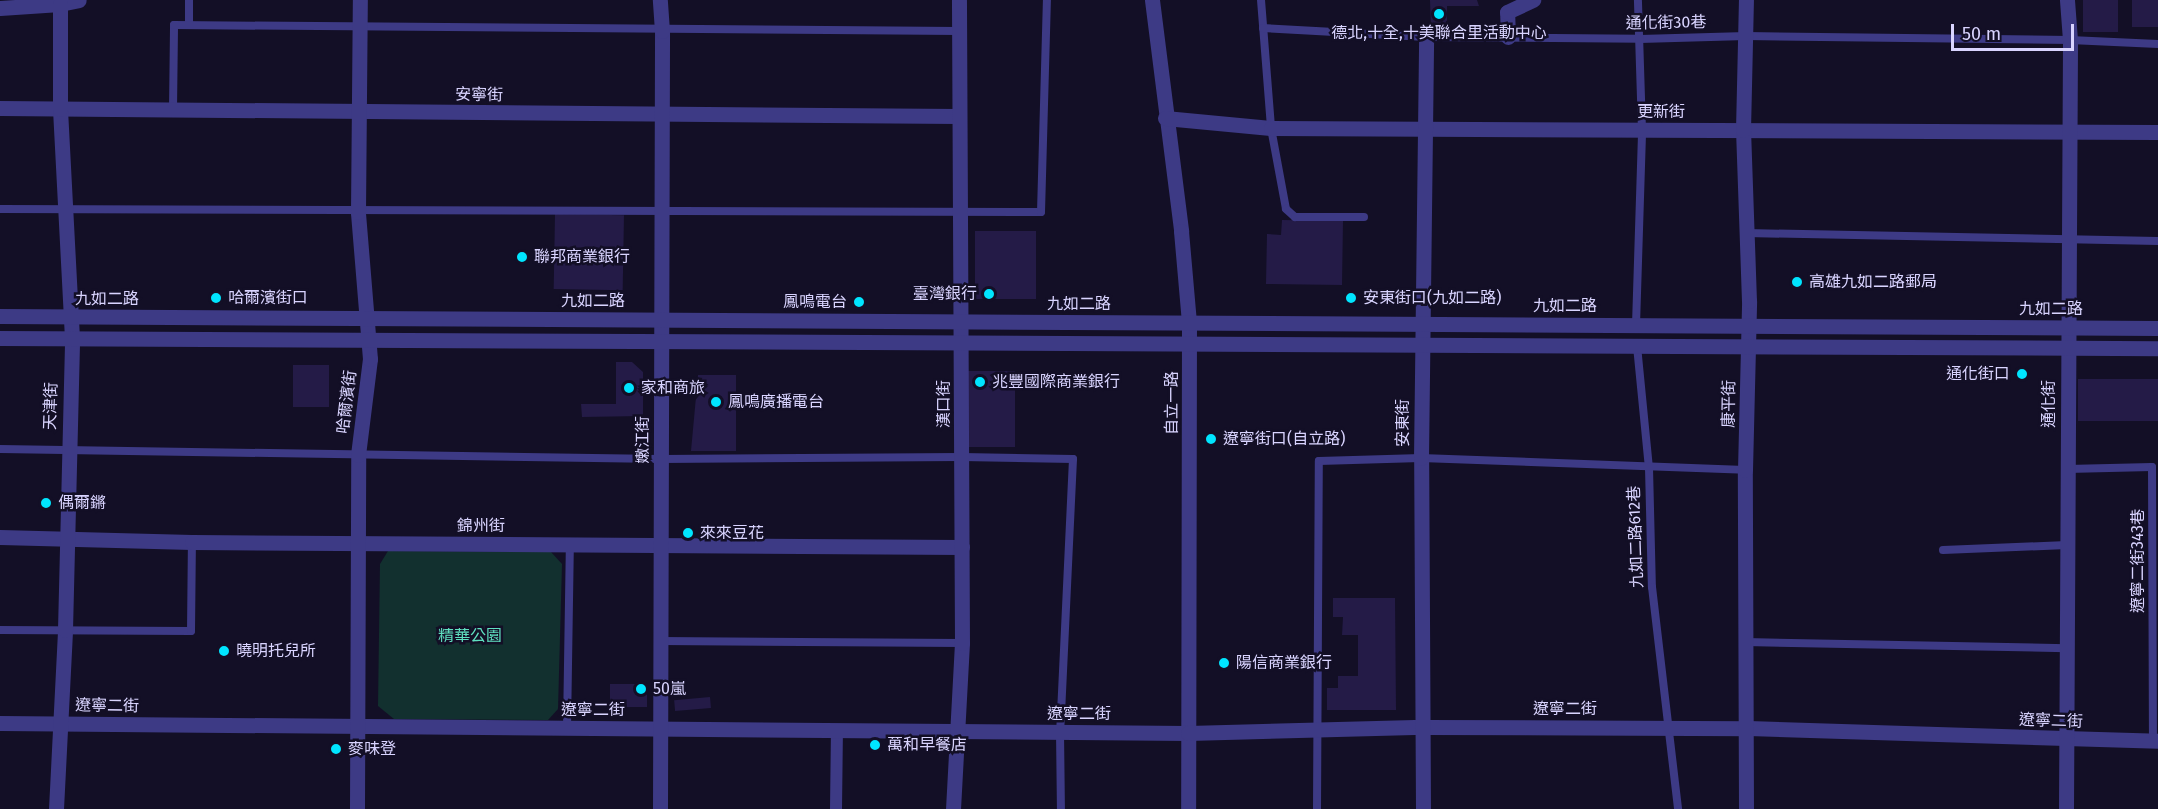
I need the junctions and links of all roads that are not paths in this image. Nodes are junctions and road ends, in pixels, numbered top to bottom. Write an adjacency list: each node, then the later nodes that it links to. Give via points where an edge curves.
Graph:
1 (79, 0): 13 (street)
2 (189, 0): 15 (lane)
3 (360, 0): 16 (street, 哈爾濱街)
4 (660, 0): 18 (street, 嫩江街)
5 (959, 0): 19 (street, 漢口街)
6 (1047, 0): 43 (lane, via 1041,212)
7 (1152, 0): 32 (street, 自立一路)
8 (1261, 0): 17 (lane)
9 (1533, 0): 22 (street, via 1507,12)
10 (1638, 0): 23 (lane)
11 (1746, 0): 20 (street, 康平街)
12 (2067, 0): 24 (street, 通化街)
13 (60, 4): 14 (street); 27 (street, 天津街)
14 (0, 8)
15 (189, 25): 16 (lane); 28 (lane, via 174,25)
16 (360, 26): 18 (lane); 29 (street, 哈爾濱街)
17 (1263, 28): 21 (lane, 通化街30巷); 33 (lane)
18 (662, 31): 19 (lane); 30 (street, 嫩江街)
19 (959, 31): 31 (street, 漢口街)
20 (1746, 36): 23 (lane, 通化街30巷); 24 (lane, 通化街30巷); 36 (street, 康平街)
21 (1426, 37): 22 (lane, 通化街30巷); 34 (street, 安東街)
22 (1508, 37): 23 (lane, 通化街30巷)
23 (1640, 39): 35 (lane)
24 (2070, 40): 25 (lane, 通化街30巷); 37 (street, 通化街)
25 (2158, 44)
26 (0, 108): 27 (street, 安寧街)
27 (60, 109): 28 (street, 安寧街); 40 (street, 天津街)
28 (173, 110): 29 (street, 安寧街)
29 (358, 112): 30 (street, 安寧街); 41 (street, 哈爾濱街)
30 (662, 115): 31 (street, 安寧街); 42 (street, 嫩江街)
31 (958, 116): 43 (street, 漢口街)
32 (1165, 118): 33 (street, 更新街); 53 (street, 自立一路)
33 (1271, 128): 34 (street, 更新街); 44 (lane, via 1286,209 1295,217)
34 (1425, 129): 35 (street, 更新街); 54 (street, 安東街)
35 (1642, 130): 36 (street, 更新街); 55 (lane)
36 (1743, 130): 37 (street, 更新街); 45 (street, 康平街)
37 (2070, 132): 38 (street, 更新街); 46 (street, 通化街)
38 (2158, 132)
39 (0, 209): 40 (lane)
40 (65, 211): 41 (lane); 49 (street, 天津街)
41 (358, 212): 42 (lane); 50 (street, 哈爾濱街)
42 (662, 212): 43 (lane); 51 (street, 嫩江街)
43 (959, 212): 52 (street, 漢口街)
44 (1364, 217)
45 (1746, 233): 46 (lane); 56 (street, 康平街)
46 (2069, 238): 47 (lane); 57 (street, 通化街)
47 (2158, 241)
48 (0, 316): 49 (street, 九如二路)
49 (71, 317): 50 (street, 九如二路); 60 (street, 天津街)
50 (368, 317): 51 (street, 九如二路); 61 (street, 哈爾濱街)
51 (661, 319): 52 (street, 九如二路); 62 (street, 嫩江街)
52 (962, 322): 53 (street, 九如二路); 64 (street, 漢口街)
53 (1189, 322): 54 (street, 九如二路); 63 (street, 自立一路)
54 (1422, 323): 55 (street, 九如二路); 65 (street, 安東街)
55 (1636, 325): 56 (street, 九如二路)
56 (1749, 325): 57 (street, 九如二路); 67 (street, 康平街)
57 (2067, 327): 58 (street, 九如二路); 68 (street, 通化街)
58 (2158, 328)
59 (0, 338): 60 (street)
60 (72, 338): 61 (street); 71 (street, 天津街)
61 (370, 340): 62 (street); 72 (street, 哈爾濱街)
62 (661, 340): 64 (street); 75 (street, 嫩江街)
63 (1189, 342): 64 (street); 65 (street); 106 (street, 自立一路)
64 (962, 343): 73 (street, 漢口街)
65 (1422, 345): 66 (street); 74 (street, 安東街)
66 (1637, 346): 67 (street); 76 (lane, 九如二路612巷)
67 (1749, 346): 68 (street); 78 (street, 康平街)
68 (2067, 348): 69 (street); 77 (street, 通化街)
69 (2158, 348)
70 (0, 448): 71 (lane)
71 (67, 448): 72 (lane); 80 (street, 天津街)
72 (358, 455): 75 (lane); 82 (street, 哈爾濱街)
73 (962, 457): 75 (lane); 86 (street, 漢口街); 105 (lane, via 1073,459)
74 (1421, 458): 76 (lane); 97 (street, 安東街); 102 (lane, via 1319,461)
75 (661, 459): 85 (street, 嫩江街)
76 (1649, 468): 78 (lane); 99 (lane, 九如二路612巷, via 1652,587)
77 (2067, 469): 84 (street, 通化街); 108 (lane, 遼寧二街343巷, via 2152,467)
78 (1745, 470): 91 (street, 康平街)
79 (0, 537): 80 (street, 錦州街)
80 (66, 537): 81 (street, 錦州街); 89 (street, 天津街)
81 (192, 542): 82 (street, 錦州街); 89 (lane, via 191,631)
82 (357, 543): 83 (street, 錦州街); 96 (street, 哈爾濱街)
83 (570, 545): 85 (street, 錦州街); 98 (lane)
84 (2067, 545): 87 (lane); 93 (street, 通化街)
85 (660, 546): 86 (street, 錦州街); 90 (street, 嫩江街)
86 (962, 547): 92 (street, 漢口街)
87 (1943, 550)
88 (0, 630): 89 (lane)
89 (65, 630): 95 (street, 天津街)
90 (660, 641): 92 (lane); 101 (street, 嫩江街)
91 (1745, 642): 93 (lane); 100 (street, 康平街)
92 (962, 643): 104 (street, 漢口街)
93 (2067, 648): 107 (street, 通化街)
94 (0, 723): 95 (street, 遼寧二街)
95 (62, 723): 96 (street, 遼寧二街); 109 (street, 天津街)
96 (357, 726): 98 (street, 遼寧二街); 110 (street, 哈爾濱街)
97 (1424, 727): 99 (street, 遼寧二街); 102 (street, 遼寧二街); 117 (street, 安東街)
98 (567, 728): 101 (street, 遼寧二街)
99 (1669, 728): 100 (street, 遼寧二街); 118 (lane, 九如二路612巷)
100 (1748, 728): 107 (street, 遼寧二街); 119 (street, 康平街)
101 (660, 729): 103 (street, 遼寧二街); 111 (street, 嫩江街)
102 (1318, 729): 106 (street, 遼寧二街); 116 (lane)
103 (837, 730): 104 (street, 遼寧二街); 112 (street)
104 (957, 731): 105 (street, 遼寧二街); 113 (street, 漢口街)
105 (1060, 732): 106 (street, 遼寧二街); 114 (lane)
106 (1188, 733): 115 (street, 自立一路)
107 (2067, 740): 108 (street, 遼寧二街); 120 (street, 通化街)
108 (2156, 741)
109 (56, 809)
110 (357, 809)
111 (660, 809)
112 (836, 809)
113 (953, 809)
114 (1061, 809)
115 (1188, 809)
116 (1317, 809)
117 (1423, 809)
118 (1678, 809)
119 (1746, 809)
120 (2066, 809)

